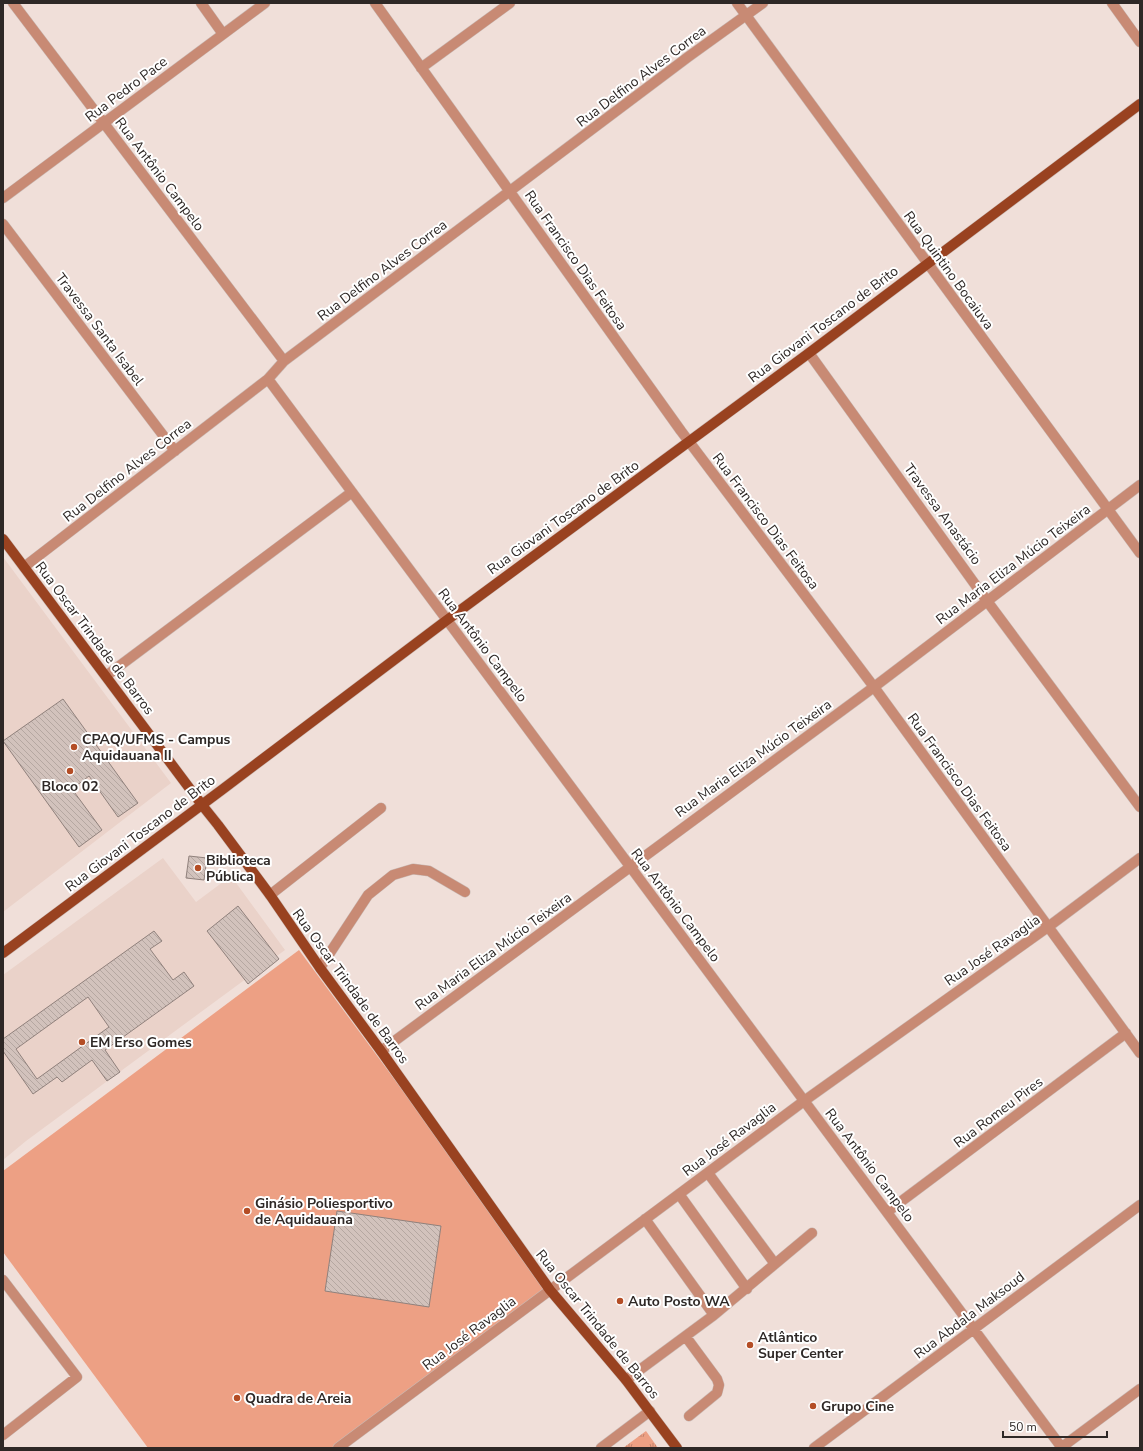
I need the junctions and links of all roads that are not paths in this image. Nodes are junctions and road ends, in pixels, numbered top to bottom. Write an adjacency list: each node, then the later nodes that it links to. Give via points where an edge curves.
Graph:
1 (13, 3): 14 (street, Rua Antônio Campelo)
2 (201, 3): 10 (street)
3 (265, 3): 10 (street, Rua Pedro Pace)
4 (375, 3): 12 (street, Rua Francisco Dias Feitosa)
5 (510, 3): 12 (street)
6 (736, 3): 9 (street, Rua Quintino Bocaiuva)
7 (763, 3): 9 (street, Rua Delfino Alves Correa)
8 (1112, 3): 11 (street)
9 (746, 16): 15 (street, Rua Delfino Alves Correa); 18 (street, Rua Quintino Bocaiuva)
10 (223, 34): 14 (street, Rua Pedro Pace)
11 (1140, 42)
12 (421, 68): 15 (street, Rua Francisco Dias Feitosa)
13 (1140, 104): 18 (main road, Rua Giovani Toscano de Brito)
14 (104, 123): 16 (street, Rua Pedro Pace); 20 (street, Rua Antônio Campelo)
15 (510, 191): 20 (street, Rua Delfino Alves Correa); 22 (street, Rua Francisco Dias Feitosa)
16 (3, 198)
17 (3, 224): 23 (street, Travessa Santa Isabel)
18 (927, 264): 19 (main road, Rua Giovani Toscano de Brito); 26 (street, Rua Quintino Bocaiuva)
19 (809, 353): 22 (main road, Rua Giovani Toscano de Brito); 30 (street, Travessa Anastácio)
20 (284, 361): 21 (street, Rua Delfino Alves Correa)
21 (268, 380): 23 (street, Rua Delfino Alves Correa); 25 (street, Rua Antônio Campelo)
22 (689, 442): 31 (main road, Rua Giovani Toscano de Brito); 33 (street, Rua Francisco Dias Feitosa)
23 (175, 451): 29 (street, Rua Delfino Alves Correa)
24 (1140, 485): 26 (street, Rua Maria Eliza Múcio Teixeira)
25 (352, 492): 31 (street, Rua Antônio Campelo); 32 (street)
26 (1108, 509): 28 (street, Rua Quintino Bocaiuva); 30 (street, Rua Maria Eliza Múcio Teixeira)
27 (3, 539): 29 (main road, Rua Oscar Trindade de Barros)
28 (1140, 553)
29 (24, 567): 32 (main road, Rua Oscar Trindade de Barros)
30 (987, 600): 33 (street, Rua Maria Eliza Múcio Teixeira); 35 (street, Travessa Anastácio)
31 (447, 620): 34 (main road, Rua Giovani Toscano de Brito); 38 (street, Rua Antônio Campelo)
32 (106, 676): 34 (main road, Rua Oscar Trindade de Barros)
33 (874, 687): 38 (street, Rua Maria Eliza Múcio Teixeira); 41 (street, Rua Francisco Dias Feitosa)
34 (202, 805): 40 (main road, Rua Oscar Trindade de Barros); 42 (main road, Rua Giovani Toscano de Brito)
35 (1140, 807)
36 (381, 808): 40 (street)
37 (1140, 858): 41 (street, Rua José Ravaglia)
38 (630, 867): 45 (street, Rua Maria Eliza Múcio Teixeira); 47 (street, Rua Antônio Campelo)
39 (465, 892): 43 (street, via 429,871 413,870 393,875 368,895)
40 (270, 895): 43 (main road, Rua Oscar Trindade de Barros)
41 (1048, 927): 44 (street, Rua Francisco Dias Feitosa); 47 (street, Rua José Ravaglia)
42 (3, 953)
43 (320, 968): 45 (main road, Rua Oscar Trindade de Barros)
44 (1126, 1033): 46 (street, Rua Francisco Dias Feitosa); 51 (street, Rua Romeu Pires)
45 (381, 1051): 57 (main road, Rua Oscar Trindade de Barros)
46 (1140, 1053)
47 (804, 1101): 48 (street, Rua José Ravaglia); 51 (street, Rua Antônio Campelo)
48 (708, 1173): 49 (street, Rua José Ravaglia); 54 (street)
49 (679, 1194): 52 (street, Rua José Ravaglia); 56 (street)
50 (1140, 1205): 59 (street, Rua Abdala Maksoud)
51 (887, 1212): 59 (street, Rua Antônio Campelo)
52 (646, 1219): 57 (street, Rua José Ravaglia); 58 (street)
53 (812, 1233): 54 (street)
54 (775, 1264): 56 (street)
55 (3, 1280): 65 (street, via 77,1377)
56 (747, 1289): 58 (street)
57 (550, 1290): 61 (main road, Rua Oscar Trindade de Barros); 66 (street, Rua José Ravaglia)
58 (714, 1316): 60 (street)
59 (974, 1329): 69 (street, Rua Abdala Maksoud); 70 (street, Rua Antônio Campelo)
60 (686, 1337): 61 (street); 64 (street, via 719,1385 717,1393)
61 (626, 1380): 63 (main road, Rua Oscar Trindade de Barros)
62 (1140, 1389): 70 (street)
63 (650, 1412): 67 (street); 68 (main road, Rua Oscar Trindade de Barros)
64 (689, 1416)
65 (3, 1435)
66 (338, 1448)
67 (601, 1448)
68 (677, 1448)
69 (814, 1448)
70 (1062, 1448)

